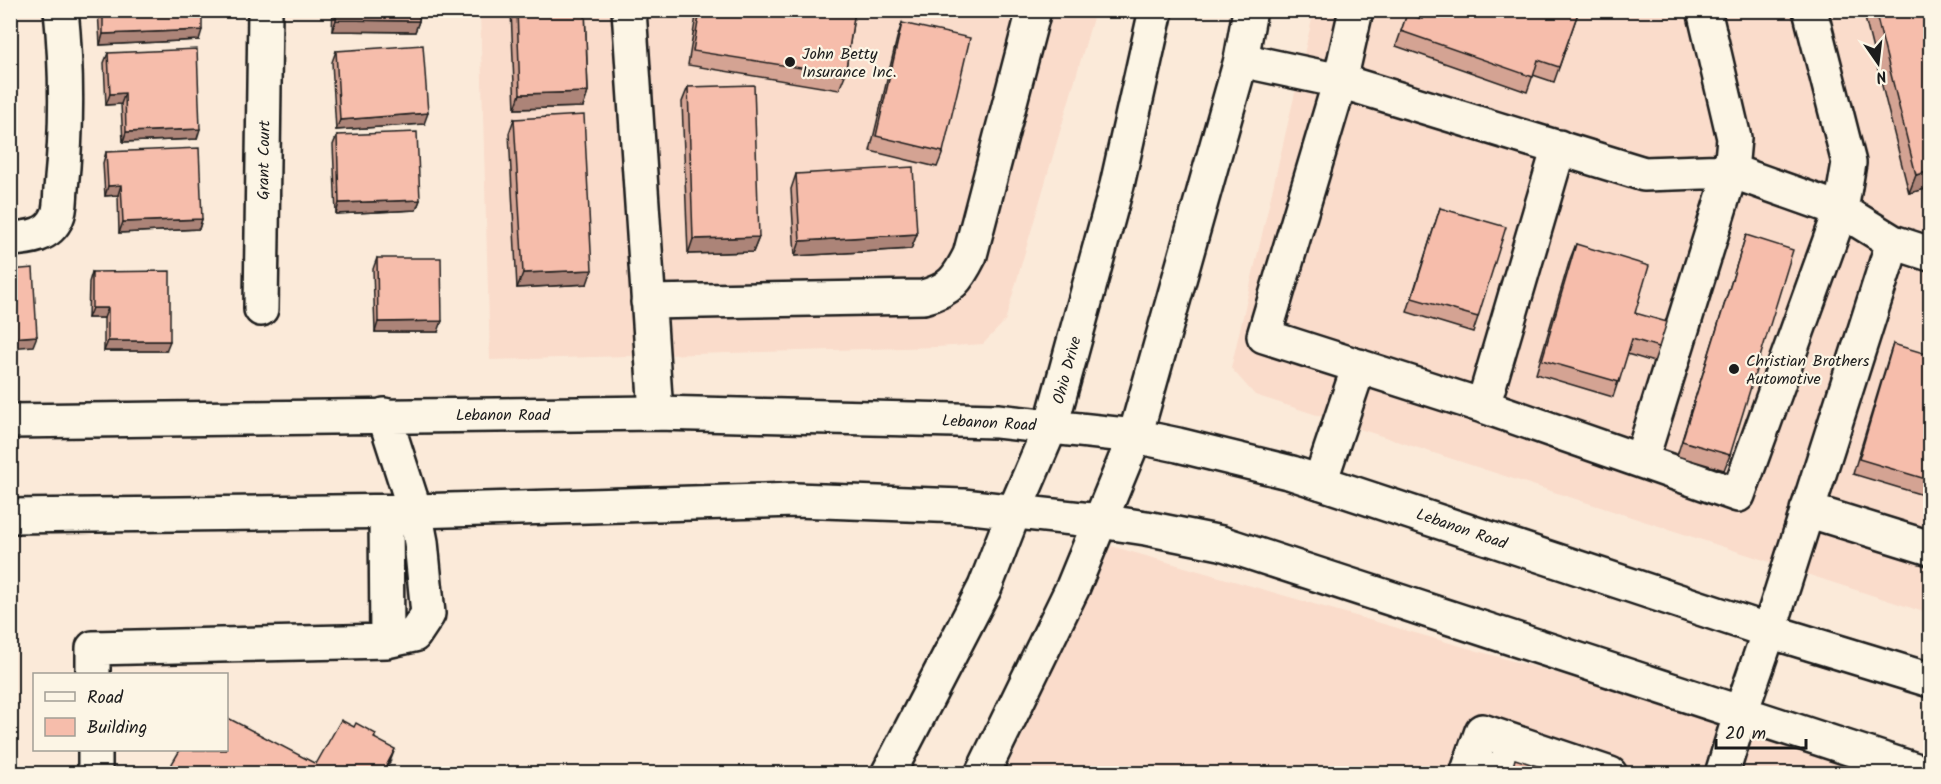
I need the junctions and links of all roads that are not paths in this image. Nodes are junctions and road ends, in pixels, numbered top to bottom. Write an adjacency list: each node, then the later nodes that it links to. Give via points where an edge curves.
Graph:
1 (61, 10): 15 (main road, via 65,99 58,216 48,229 33,237)
2 (265, 10): 19 (main road, Grant Court)
3 (629, 10): 18 (main road)
4 (1034, 10): 18 (main road, via 970,255 960,274 942,293 901,298)
5 (1156, 10): 25 (main road, Ohio Drive, via 1117,185)
6 (1250, 10): 10 (main road)
7 (1356, 10): 11 (main road)
8 (1704, 10): 13 (main road, via 1734,138)
9 (1810, 10): 14 (main road, via 1849,163)
10 (1241, 60): 11 (main road); 26 (main road)
11 (1340, 81): 12 (main road); 20 (main road, via 1264,336)
12 (1559, 147): 13 (main road, via 1644,174); 21 (main road)
13 (1731, 171): 14 (main road); 27 (main road)
14 (1841, 210): 16 (main road); 27 (main road, via 1738,495)
15 (10, 239)
16 (1893, 242): 17 (main road); 29 (main road)
17 (1930, 254)
18 (648, 302): 22 (main road)
19 (261, 309)
20 (1359, 366): 21 (main road); 28 (main road)
21 (1482, 406): 27 (main road)
22 (656, 413): 23 (main road, Lebanon Road); 25 (main road, Lebanon Road, via 974,420)
23 (384, 415): 24 (main road, Lebanon Road); 30 (main road)
24 (10, 421)
25 (1051, 426): 26 (main road, Lebanon Road); 31 (main road, Ohio Drive)
26 (1135, 436): 28 (main road, Lebanon Road); 33 (main road)
27 (1641, 461)
28 (1320, 482): 35 (main road, Lebanon Road)
29 (1807, 510): 34 (main road); 35 (main road)
30 (400, 512): 31 (main road, via 795,500 963,506); 32 (main road); 36 (main road, via 387,641 93,648)
31 (1014, 512): 33 (main road); 41 (main road, Ohio Drive, via 985,587)
32 (10, 516)
33 (1100, 521): 38 (main road, via 1221,543); 42 (main road, via 1073,587)
34 (1930, 548)
35 (1769, 631): 37 (main road, Lebanon Road); 38 (main road)
36 (93, 673)
37 (1930, 680)
38 (1742, 712): 47 (main road); 48 (main road)
39 (95, 751): 40 (main road)
40 (95, 774)
41 (888, 774)
42 (982, 774)
43 (1467, 774): 46 (main road, via 1482,731)
44 (1499, 774): 45 (main road, via 1502,766)
45 (1525, 774)
46 (1610, 774)
47 (1722, 774)
48 (1928, 774)

